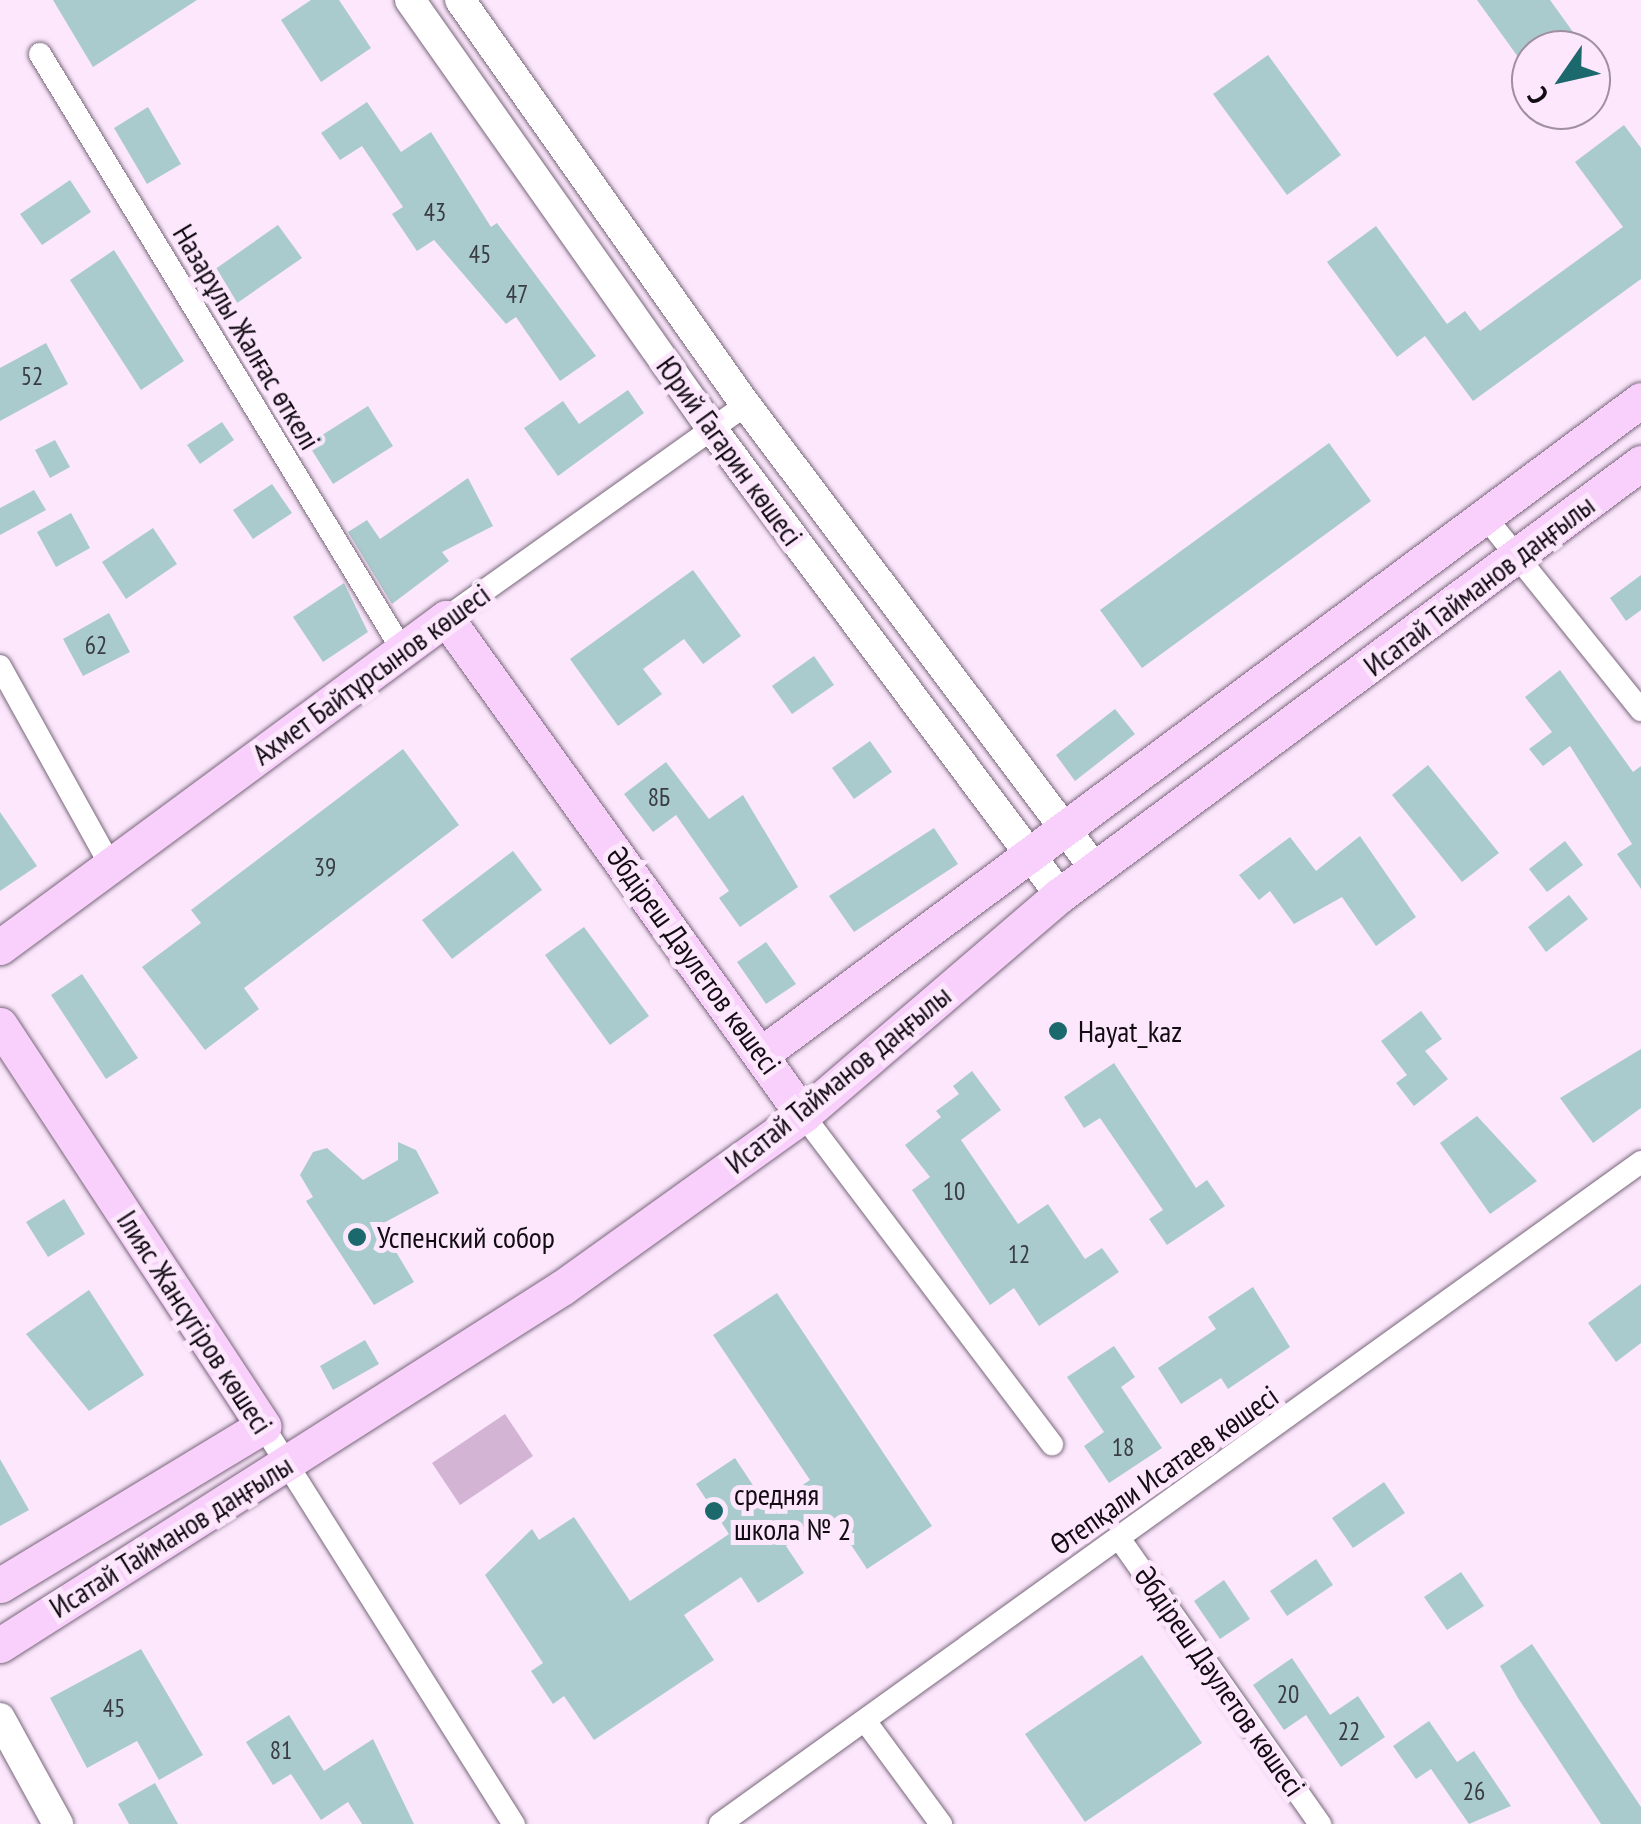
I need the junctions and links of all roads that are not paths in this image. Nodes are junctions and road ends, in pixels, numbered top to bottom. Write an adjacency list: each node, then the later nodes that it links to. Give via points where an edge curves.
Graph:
1 (410, 0): 6 (street, Юрий Гагарин көшесі)
2 (460, 0): 5 (street, Юрий Гагарин көшесі)
3 (40, 54): 11 (street, Назарұлы Жалғас өткелі)
4 (1641, 400): 8 (main road, Исатай Тайманов даңғылы)
5 (746, 406): 6 (street, Ахмет Байтұрсынов көшесі); 14 (street, Юрий Гагарин көшесі)
6 (712, 429): 10 (street, Ахмет Байтұрсынов көшесі); 15 (street, Юрий Гагарин көшесі)
7 (1641, 463): 9 (main road, Исатай Тайманов даңғылы)
8 (1486, 518): 9 (street); 14 (main road, Исатай Тайманов даңғылы)
9 (1518, 556): 13 (street); 17 (main road, Исатай Тайманов даңғылы)
10 (446, 618): 11 (main road, Ахмет Байтұрсынов көшесі); 21 (main road, Әбдіреш Дәулетов көшесі)
11 (403, 651): 16 (main road, Ахмет Байтұрсынов көшесі)
12 (0, 666): 16 (street)
13 (1641, 710)
14 (1067, 832): 15 (main road, Исатай Тайманов даңғылы); 17 (street, Юрий Гагарин көшесі)
15 (1032, 858): 18 (street, Юрий Гагарин көшесі); 21 (main road, Исатай Тайманов даңғылы)
16 (111, 866): 19 (main road, Ахмет Байтұрсынов көшесі)
17 (1094, 869): 18 (main road, Исатай Тайманов даңғылы)
18 (1060, 895): 22 (main road, Исатай Тайманов даңғылы)
19 (0, 946)
20 (0, 1025): 24 (main road, Ілияс Жансүгіров көшесі)
21 (763, 1053): 22 (main road, Әбдіреш Дәулетов көшесі)
22 (803, 1115): 25 (street, Әбдіреш Дәулетов көшесі); 26 (main road, Исатай Тайманов даңғылы, via 564,1287)
23 (1641, 1162): 27 (street, Өтепқали Исатаев көшесі)
24 (264, 1426): 26 (street, Ілияс Жансүгіров көшесі); 28 (main road, Исатай Тайманов даңғылы)
25 (1052, 1444)
26 (288, 1462): 29 (main road, Исатай Тайманов даңғылы); 33 (street, Ілияс Жансүгіров көшесі)
27 (1119, 1538): 31 (street, Өтепқали Исатаев көшесі); 36 (street, Әбдіреш Дәулетов көшесі)
28 (0, 1585)
29 (0, 1645)
30 (0, 1718): 32 (street)
31 (866, 1722): 34 (street, Өтепқали Исатаев көшесі); 35 (street)
32 (58, 1824)
33 (514, 1824)
34 (720, 1824)
35 (941, 1824)
36 (1320, 1824)

